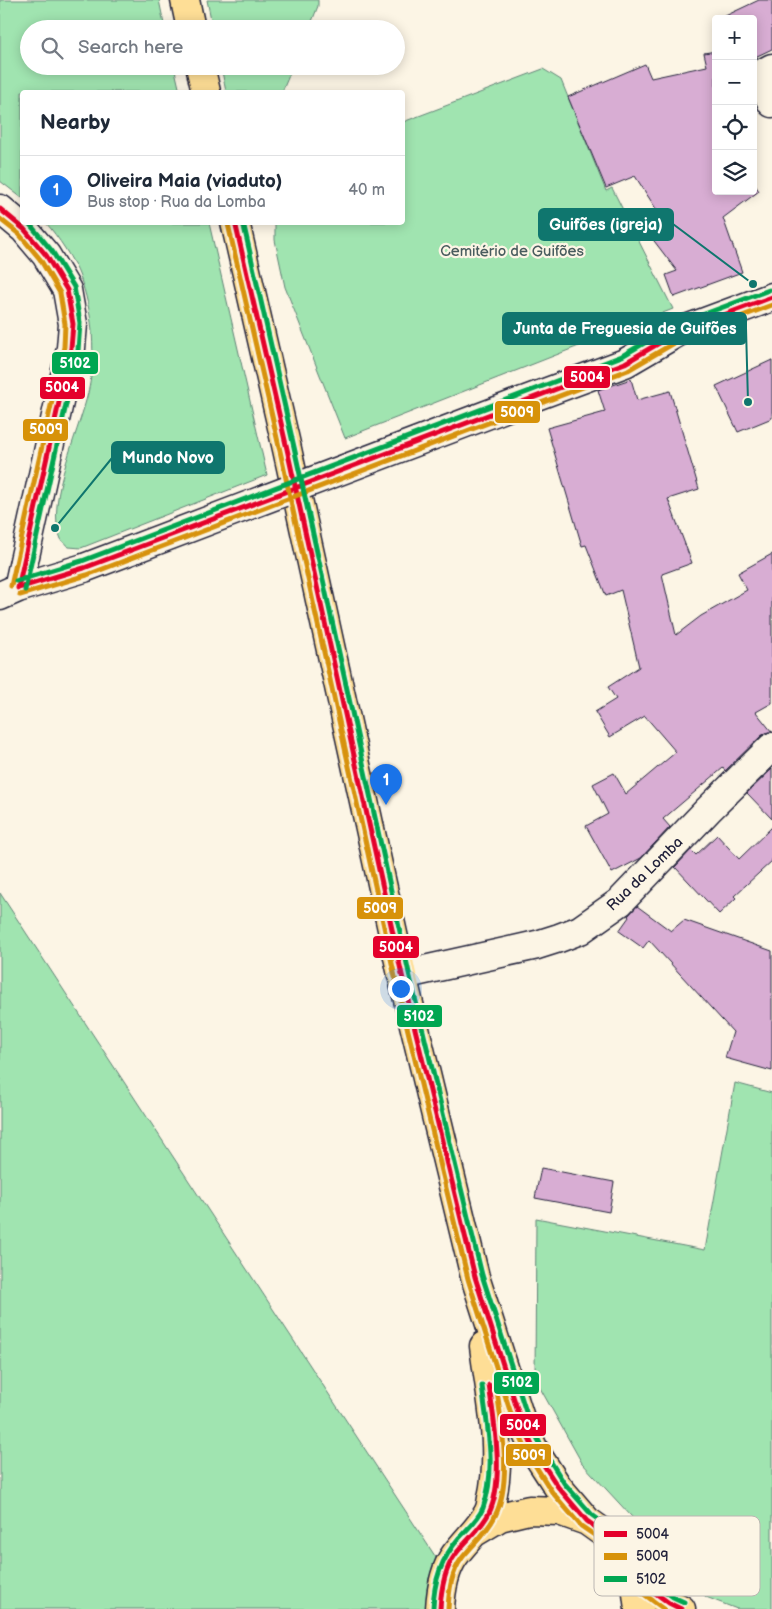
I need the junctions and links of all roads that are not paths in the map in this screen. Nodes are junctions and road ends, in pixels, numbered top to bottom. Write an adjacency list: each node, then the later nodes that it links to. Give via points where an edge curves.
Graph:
1 (185, 0): 2 (main road)
2 (189, 20)
3 (772, 68): 6 (street, via 758,75)
4 (202, 75): 5 (main road)
5 (206, 90)
6 (772, 103)
7 (0, 209): 10 (street, via 24,229 46,255 67,290 73,324 71,348)
8 (236, 225): 12 (main road)
9 (772, 296): 10 (street, bridge, via 678,332 625,363 84,568)
10 (9, 592)
11 (772, 747): 12 (street, Rua da Lomba, via 620,902 580,930 537,945)
12 (402, 975): 13 (main road)
13 (475, 1277): 14 (main road, via 520,1418 534,1450 558,1487); 16 (main road, via 496,1464 489,1511)
14 (587, 1521): 15 (main road); 16 (main road, via 559,1511 529,1510 500,1517)
15 (594, 1526)
16 (474, 1533): 19 (main road, via 454,1556 442,1585)
17 (637, 1596): 20 (main road)
18 (659, 1596): 21 (main road)
19 (440, 1609)
20 (639, 1609)
21 (681, 1609)

